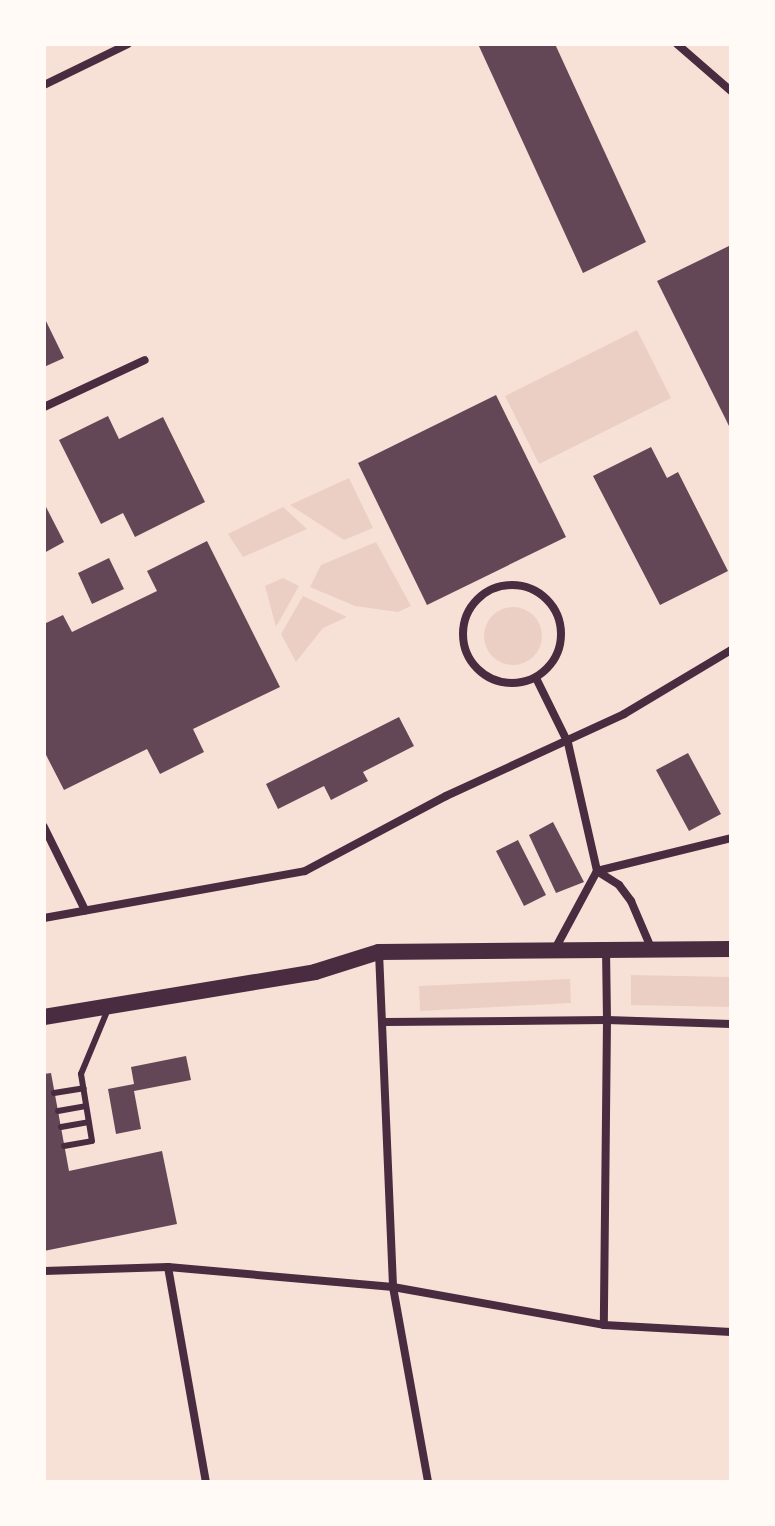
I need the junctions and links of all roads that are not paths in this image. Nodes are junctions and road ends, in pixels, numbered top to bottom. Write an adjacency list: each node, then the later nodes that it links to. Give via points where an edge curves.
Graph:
1 (128, 44): 3 (street)
2 (677, 44): 4 (street)
3 (44, 85)
4 (731, 91)
5 (145, 360): 6 (street)
6 (44, 407)
7 (731, 650): 9 (street)
8 (536, 678): 8 (street, via 519,684 489,679 475,669 464,647 466,614 495,587 532,588 558,616 560,648); 9 (street)
9 (568, 743): 12 (street); 13 (street, via 446,796 305,871)
10 (44, 827): 13 (street)
11 (731, 838): 12 (street)
12 (597, 871): 15 (street); 18 (street, via 619,885 631,901)
13 (85, 910): 14 (street)
14 (44, 918)
15 (555, 949): 16 (main road); 19 (main road)
16 (606, 949): 18 (main road); 22 (street)
17 (731, 949): 18 (main road)
18 (652, 950)
19 (379, 952): 20 (main road, via 315,972); 23 (street)
20 (109, 1006): 21 (main road); 25 (lane, via 81,1074)
21 (44, 1017)
22 (607, 1020): 23 (street); 24 (street); 35 (street)
23 (385, 1022): 34 (street)
24 (731, 1024)
25 (84, 1088): 26 (lane); 27 (lane)
26 (54, 1093)
27 (86, 1106): 28 (lane); 29 (lane)
28 (58, 1111)
29 (89, 1122): 30 (lane); 31 (lane, via 92,1141)
30 (61, 1127)
31 (64, 1146)
32 (168, 1267): 33 (street); 34 (street); 37 (street)
33 (44, 1271)
34 (393, 1287): 35 (street); 38 (street)
35 (604, 1325): 36 (street)
36 (731, 1332)
37 (206, 1482)
38 (428, 1482)

